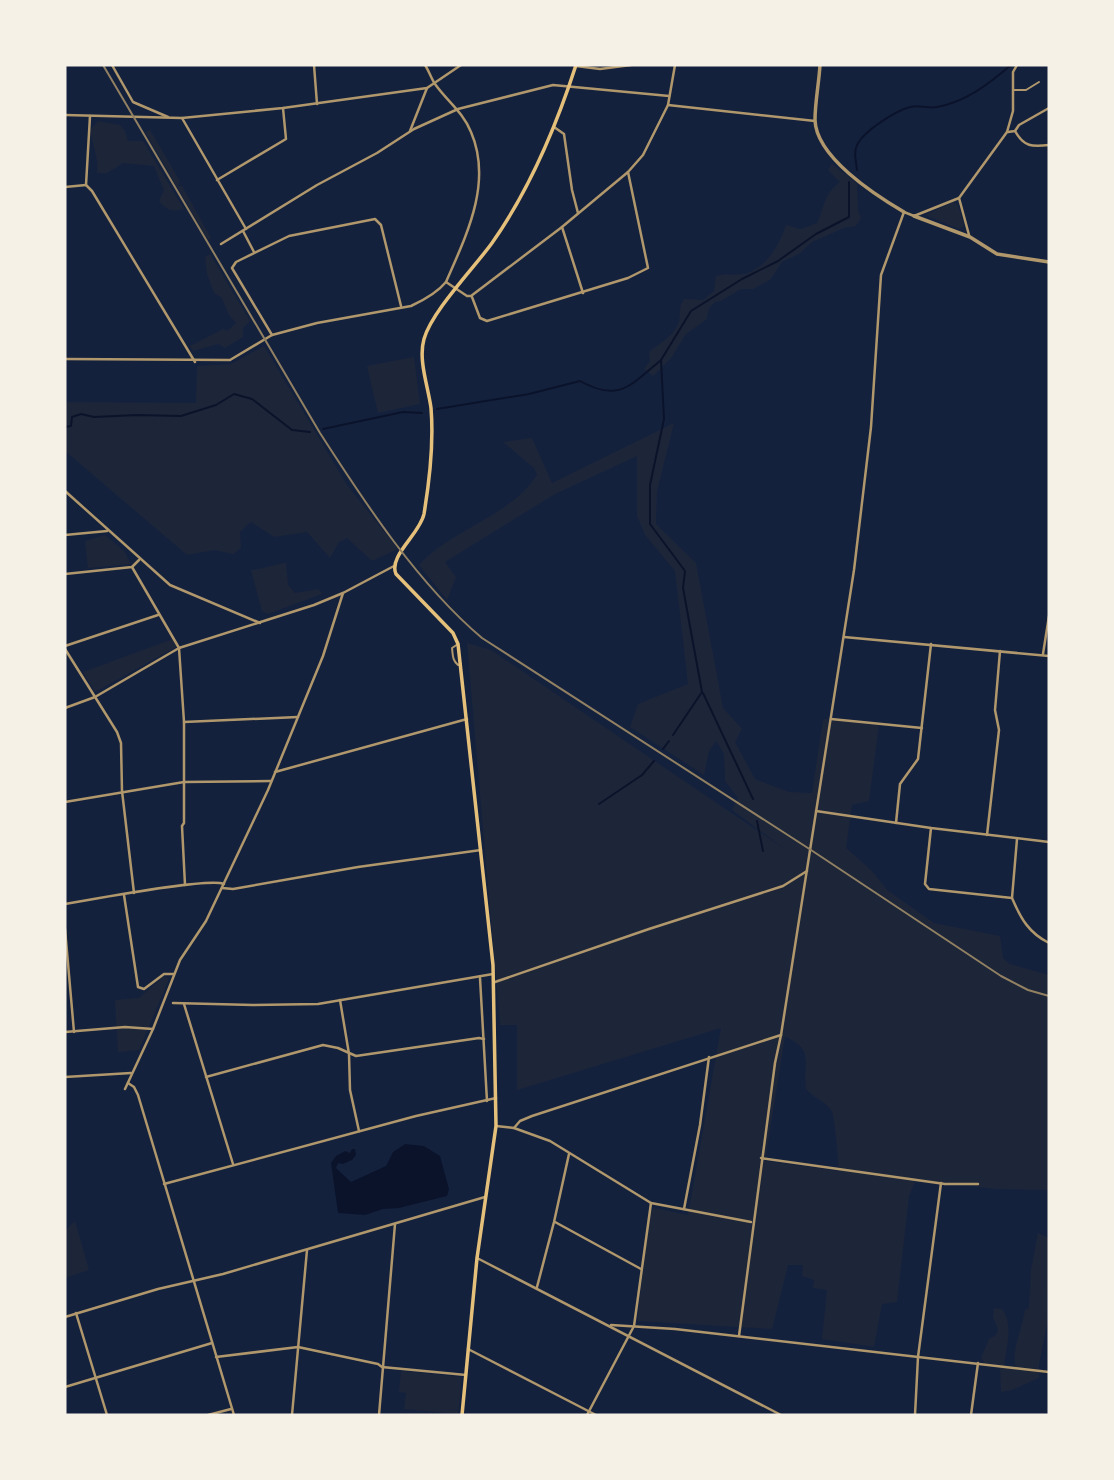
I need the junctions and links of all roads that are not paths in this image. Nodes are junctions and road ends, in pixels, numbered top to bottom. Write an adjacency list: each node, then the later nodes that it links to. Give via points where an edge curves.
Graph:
1 (112, 65): 23 (street, via 133,103)
2 (314, 65): 16 (street)
3 (425, 65): 11 (street)
4 (461, 65): 11 (street)
5 (576, 65): 6 (street, via 600,69); 12 (main road)
6 (631, 65)
7 (674, 65): 15 (street)
8 (820, 65): 26 (street)
9 (1017, 65): 14 (street)
10 (1039, 82): 14 (lane, via 1026,90)
11 (435, 84): 13 (street); 20 (street)
12 (569, 87): 15 (street); 20 (street, via 553,85); 28 (main road)
13 (427, 88): 16 (street); 29 (street)
14 (1014, 89): 25 (street)
15 (669, 96): 17 (street)
16 (317, 104): 18 (street)
17 (668, 105): 26 (street); 33 (street, via 643,155)
18 (283, 108): 24 (street); 34 (street, via 286,139)
19 (1049, 108): 27 (street)
20 (458, 109): 29 (street); 47 (street, via 477,149 477,202)
21 (65, 115): 22 (street)
22 (90, 116): 23 (street); 35 (street)
23 (170, 118): 24 (street)
24 (182, 118): 34 (street)
25 (1011, 119): 27 (street); 31 (street)
26 (815, 121): 38 (street, via 835,160)
27 (1019, 125): 30 (street)
28 (554, 127): 39 (street, via 564,134); 48 (main road, via 524,193)
29 (410, 131): 42 (street)
30 (1015, 131): 31 (street); 32 (street, via 1026,145)
31 (1007, 132): 37 (street)
32 (1049, 145)
33 (628, 172): 39 (street); 49 (street, via 648,268)
34 (217, 180): 42 (street)
35 (86, 186): 36 (street); 54 (street)
36 (65, 187)
37 (959, 198): 40 (street); 43 (street)
38 (904, 212): 40 (street); 66 (street, via 881,275 866,482)
39 (578, 213): 41 (street)
40 (914, 216): 43 (street)
41 (562, 227): 49 (street); 50 (street)
42 (244, 230): 44 (street); 45 (street)
43 (970, 237): 46 (street, via 998,254)
44 (221, 244)
45 (254, 252): 51 (street, via 289,236 376,219); 52 (street, via 232,268)
46 (1049, 262)
47 (446, 282): 48 (street); 51 (street, via 425,300)
48 (456, 290): 50 (street); 59 (main road, via 424,340 432,457 422,521)
49 (583, 293): 50 (street, via 487,321 480,318)
50 (471, 296)
51 (401, 308): 52 (street)
52 (272, 335): 54 (street, via 230,360)
53 (65, 359): 54 (street)
54 (195, 362)
55 (65, 491): 56 (street)
56 (107, 531): 57 (street); 58 (street)
57 (65, 535)
58 (139, 559): 60 (street); 65 (street, via 170,585)
59 (394, 566): 62 (street); 76 (main road, via 453,633)
60 (132, 567): 61 (street); 63 (street)
61 (65, 574)
62 (343, 593): 65 (street); 75 (street)
63 (159, 614): 68 (street); 69 (street)
64 (1049, 616): 71 (street)
65 (260, 623): 69 (street)
66 (844, 637): 67 (street); 77 (street)
67 (932, 644): 70 (street); 79 (street)
68 (65, 648): 73 (street)
69 (179, 648): 73 (street); 78 (street)
70 (1000, 652): 71 (street); 88 (street, via 995,710 999,730)
71 (1043, 655): 72 (street)
72 (1049, 656)
73 (95, 697): 74 (street); 83 (street, via 121,743)
74 (65, 708)
75 (298, 717): 78 (street); 80 (street)
76 (467, 719): 80 (street); 91 (main road)
77 (831, 719): 79 (street); 85 (street)
78 (184, 722): 82 (street)
79 (922, 729): 86 (street, via 918,759 900,784)
80 (275, 772): 81 (street)
81 (271, 781): 82 (street); 94 (street)
82 (184, 782): 83 (street); 93 (street)
83 (122, 791): 84 (street); 95 (street)
84 (65, 802)
85 (816, 811): 86 (street); 92 (street)
86 (896, 823): 87 (street)
87 (931, 828): 88 (street); 97 (street, via 925,884 929,889)
88 (988, 835): 89 (street)
89 (1017, 839): 90 (street); 97 (street)
90 (1049, 842)
91 (481, 850): 94 (street, via 233,889); 102 (main road)
92 (807, 871): 104 (street, via 783,886); 111 (street)
93 (185, 885): 94 (street, via 218,882); 95 (street)
94 (223, 886): 101 (street)
95 (135, 893): 96 (street)
96 (124, 895): 98 (street); 101 (street, via 138,987 144,989 164,974)
97 (1012, 898): 100 (street, via 1024,925)
98 (65, 904)
99 (65, 929): 110 (street)
100 (1049, 943)
101 (174, 974): 108 (street)
102 (493, 974): 103 (street); 104 (main road)
103 (480, 978): 105 (street); 112 (street)
104 (493, 983): 120 (main road)
105 (340, 1000): 107 (street, via 289,1005); 113 (street)
106 (173, 1003): 107 (street)
107 (184, 1004): 117 (street)
108 (153, 1029): 110 (street); 115 (street)
109 (65, 1032): 110 (street)
110 (74, 1032)
111 (781, 1035): 114 (street); 126 (street)
112 (484, 1039): 113 (street); 121 (street)
113 (349, 1054): 117 (street, via 323,1045); 124 (street, via 350,1090)
114 (709, 1057): 123 (street, via 532,1116); 133 (street)
115 (132, 1073): 116 (street); 118 (street)
116 (65, 1077)
117 (206, 1077): 127 (street)
118 (128, 1083): 119 (street); 129 (street, via 138,1095)
119 (125, 1089)
120 (496, 1098): 121 (street); 122 (main road)
121 (487, 1101): 124 (street)
122 (496, 1126): 123 (street); 131 (main road)
123 (514, 1128): 125 (street, via 550,1141)
124 (359, 1131): 127 (street)
125 (569, 1154): 132 (street); 134 (street)
126 (761, 1158): 128 (street); 135 (street)
127 (233, 1164): 129 (street)
128 (941, 1183): 130 (street); 152 (street)
129 (164, 1184): 140 (street)
130 (978, 1184)
131 (486, 1196): 136 (street); 138 (main road)
132 (651, 1203): 133 (street); 139 (street)
133 (684, 1209): 135 (street)
134 (555, 1222): 139 (street); 141 (street)
135 (752, 1222): 147 (street)
136 (395, 1224): 137 (street); 154 (street)
137 (307, 1250): 140 (street); 149 (street)
138 (477, 1258): 141 (street); 150 (main road)
139 (641, 1269): 145 (street)
140 (194, 1282): 142 (street); 148 (street)
141 (536, 1288): 144 (street)
142 (76, 1313): 143 (street); 157 (street)
143 (65, 1317)
144 (611, 1325): 145 (street); 146 (street)
145 (634, 1326): 146 (street); 147 (street)
146 (628, 1334): 159 (street); 161 (street)
147 (739, 1336): 152 (street)
148 (212, 1343): 151 (street); 157 (street)
149 (298, 1347): 151 (street); 154 (street); 165 (street)
150 (468, 1349): 156 (main road); 161 (street)
151 (216, 1357): 160 (street)
152 (918, 1357): 153 (street); 171 (street)
153 (978, 1363): 155 (street); 172 (street)
154 (382, 1367): 156 (street); 166 (street)
155 (1049, 1372)
156 (467, 1375): 167 (main road)
157 (95, 1378): 158 (street); 162 (street)
158 (65, 1387)
159 (768, 1408): 169 (street); 170 (street)
160 (231, 1409): 163 (street); 164 (street)
161 (588, 1413): 168 (street)
162 (107, 1415)
163 (208, 1415)
164 (234, 1415)
165 (292, 1415)
166 (379, 1415)
167 (462, 1415)
168 (596, 1415)
169 (765, 1415)
170 (781, 1415)
171 (915, 1415)
172 (971, 1415)

